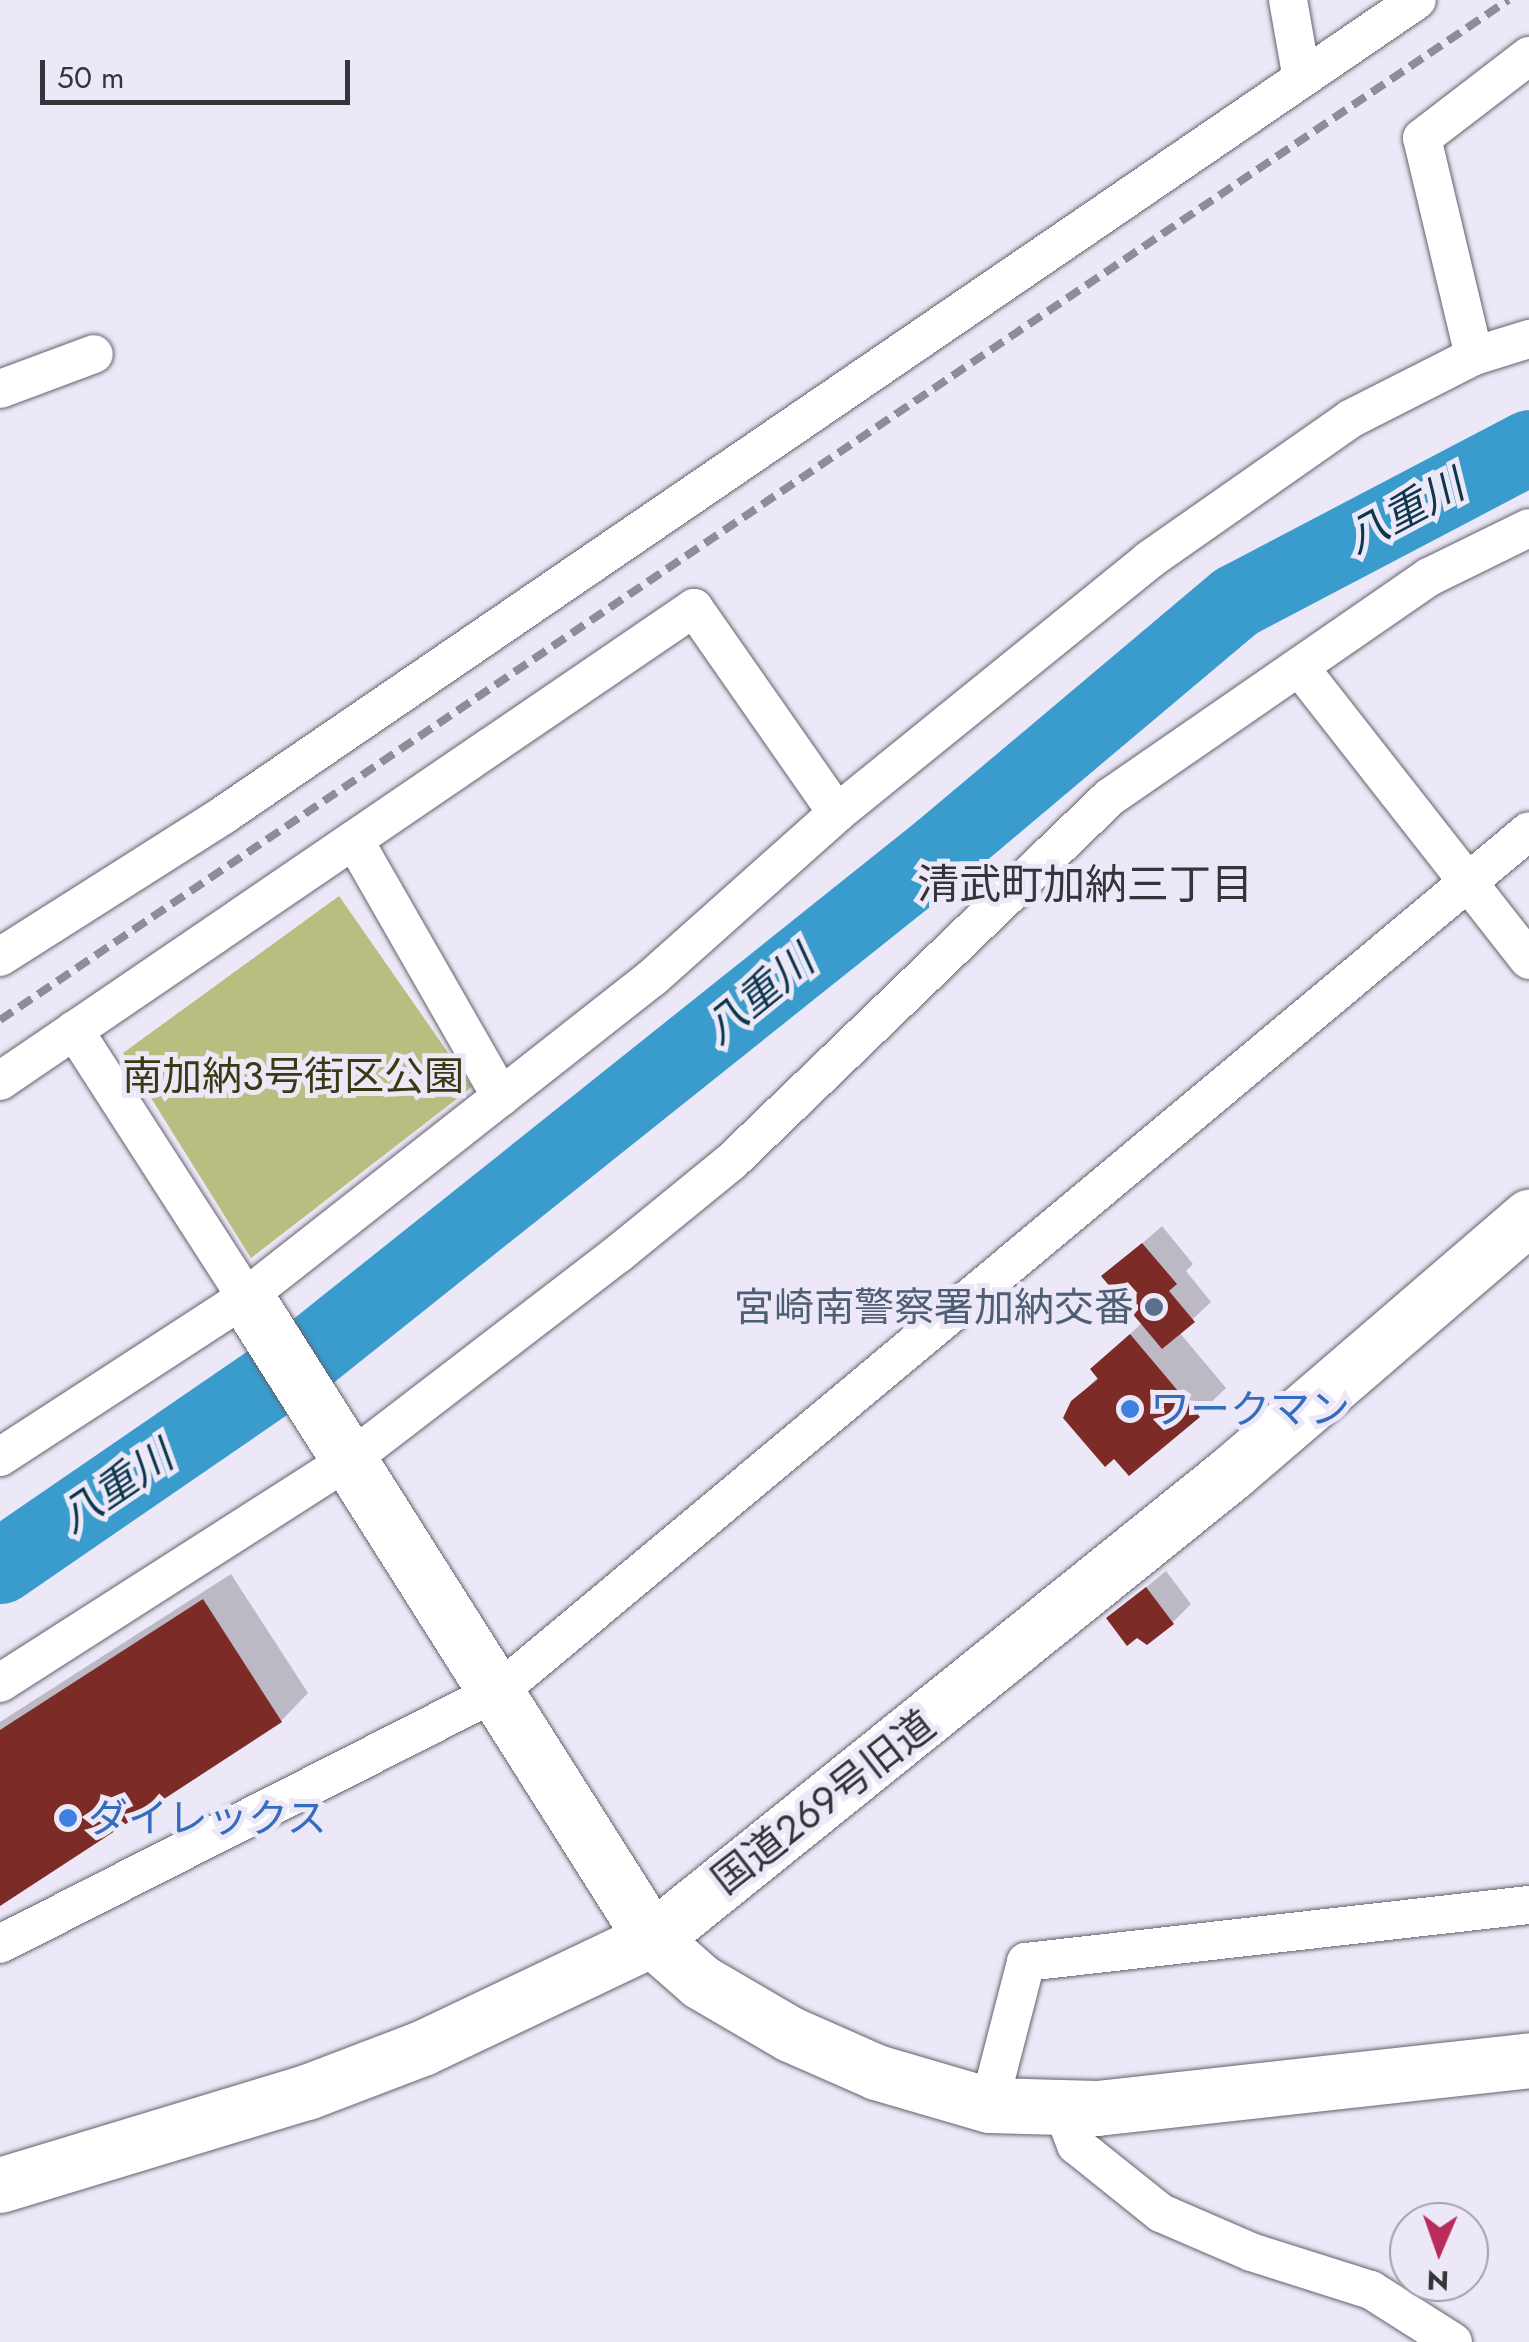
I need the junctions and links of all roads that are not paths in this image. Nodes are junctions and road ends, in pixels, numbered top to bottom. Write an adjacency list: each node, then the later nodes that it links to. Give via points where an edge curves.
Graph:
1 (1288, 0): 4 (street)
2 (1417, 0): 4 (street)
3 (1529, 56): 7 (street, via 1422,138)
4 (1301, 74): 15 (street, via 242,803)
5 (1529, 339): 7 (street)
6 (94, 354): 8 (street)
7 (1474, 356): 11 (street, via 1350,419 1149,560)
8 (0, 388)
9 (1529, 528): 10 (street, via 1430,577)
10 (1300, 668): 14 (street); 22 (street, via 1110,797 731,1162)
11 (837, 813): 13 (street, via 694,608); 19 (street, via 652,978)
12 (1529, 831): 14 (street)
13 (354, 840): 17 (street); 19 (street)
14 (1468, 881): 16 (street); 25 (street)
15 (0, 957)
16 (1529, 960)
17 (74, 1030): 18 (street); 21 (street)
18 (0, 1081)
19 (500, 1096): 21 (street)
20 (1529, 1217): 27 (street, 国道269号旧道, via 1201,1497)
21 (250, 1303): 22 (street); 23 (street)
22 (345, 1448): 24 (street); 25 (street)
23 (0, 1458)
24 (0, 1683)
25 (500, 1690): 27 (street); 28 (street)
26 (1529, 1905): 30 (street, via 1026,1962)
27 (652, 1939): 30 (street, via 701,1982 790,2034 876,2072); 32 (street, 国道269号旧道, via 422,2048 308,2092)
28 (0, 1944)
29 (1529, 2060): 31 (street)
30 (989, 2104): 31 (street)
31 (1061, 2106): 33 (street, via 1076,2145 1161,2213 1251,2252 1371,2290)
32 (0, 2184)
33 (1453, 2342)

